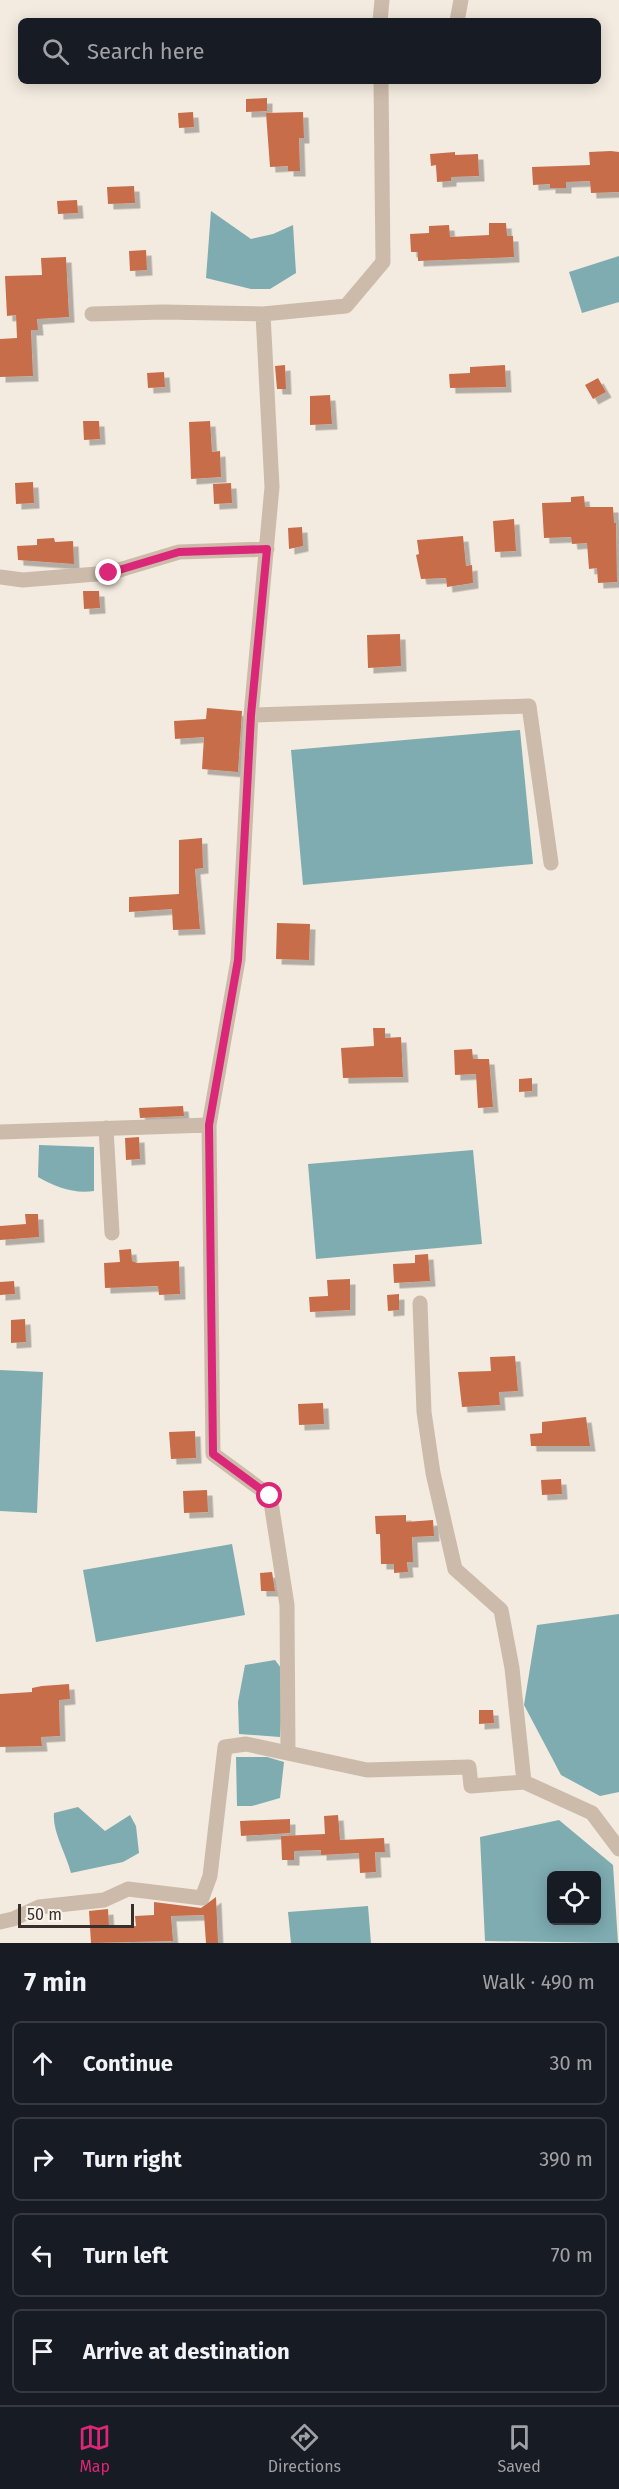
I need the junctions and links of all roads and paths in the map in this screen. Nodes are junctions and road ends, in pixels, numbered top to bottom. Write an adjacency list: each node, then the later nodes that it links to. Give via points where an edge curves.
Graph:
1 (382, 0): 3 (street)
2 (461, 0): 4 (street)
3 (380, 18)
4 (458, 18)
5 (381, 84): 7 (street, via 383,262 346,306)
6 (92, 314): 7 (street)
7 (263, 314): 8 (street, via 272,487)
8 (267, 549): 9 (street, via 179,552 109,573 23,580); 10 (street)
9 (0, 577)
10 (251, 715): 11 (street, via 529,706); 12 (street, via 238,960)
11 (551, 863)
12 (209, 1125): 13 (street); 17 (street, via 213,1454 270,1496 287,1605)
13 (106, 1128): 14 (street); 15 (street)
14 (0, 1132)
15 (112, 1233)
16 (420, 1303): 18 (street, via 424,1412 433,1473 455,1569 501,1610 512,1668)
17 (288, 1753): 18 (street, via 367,1770 469,1767 471,1786); 20 (street, via 246,1744 225,1747 210,1876 202,1898 128,1889 104,1900 39,1907)
18 (524, 1782): 19 (street, via 592,1813)
19 (619, 1850)
20 (0, 1922)

